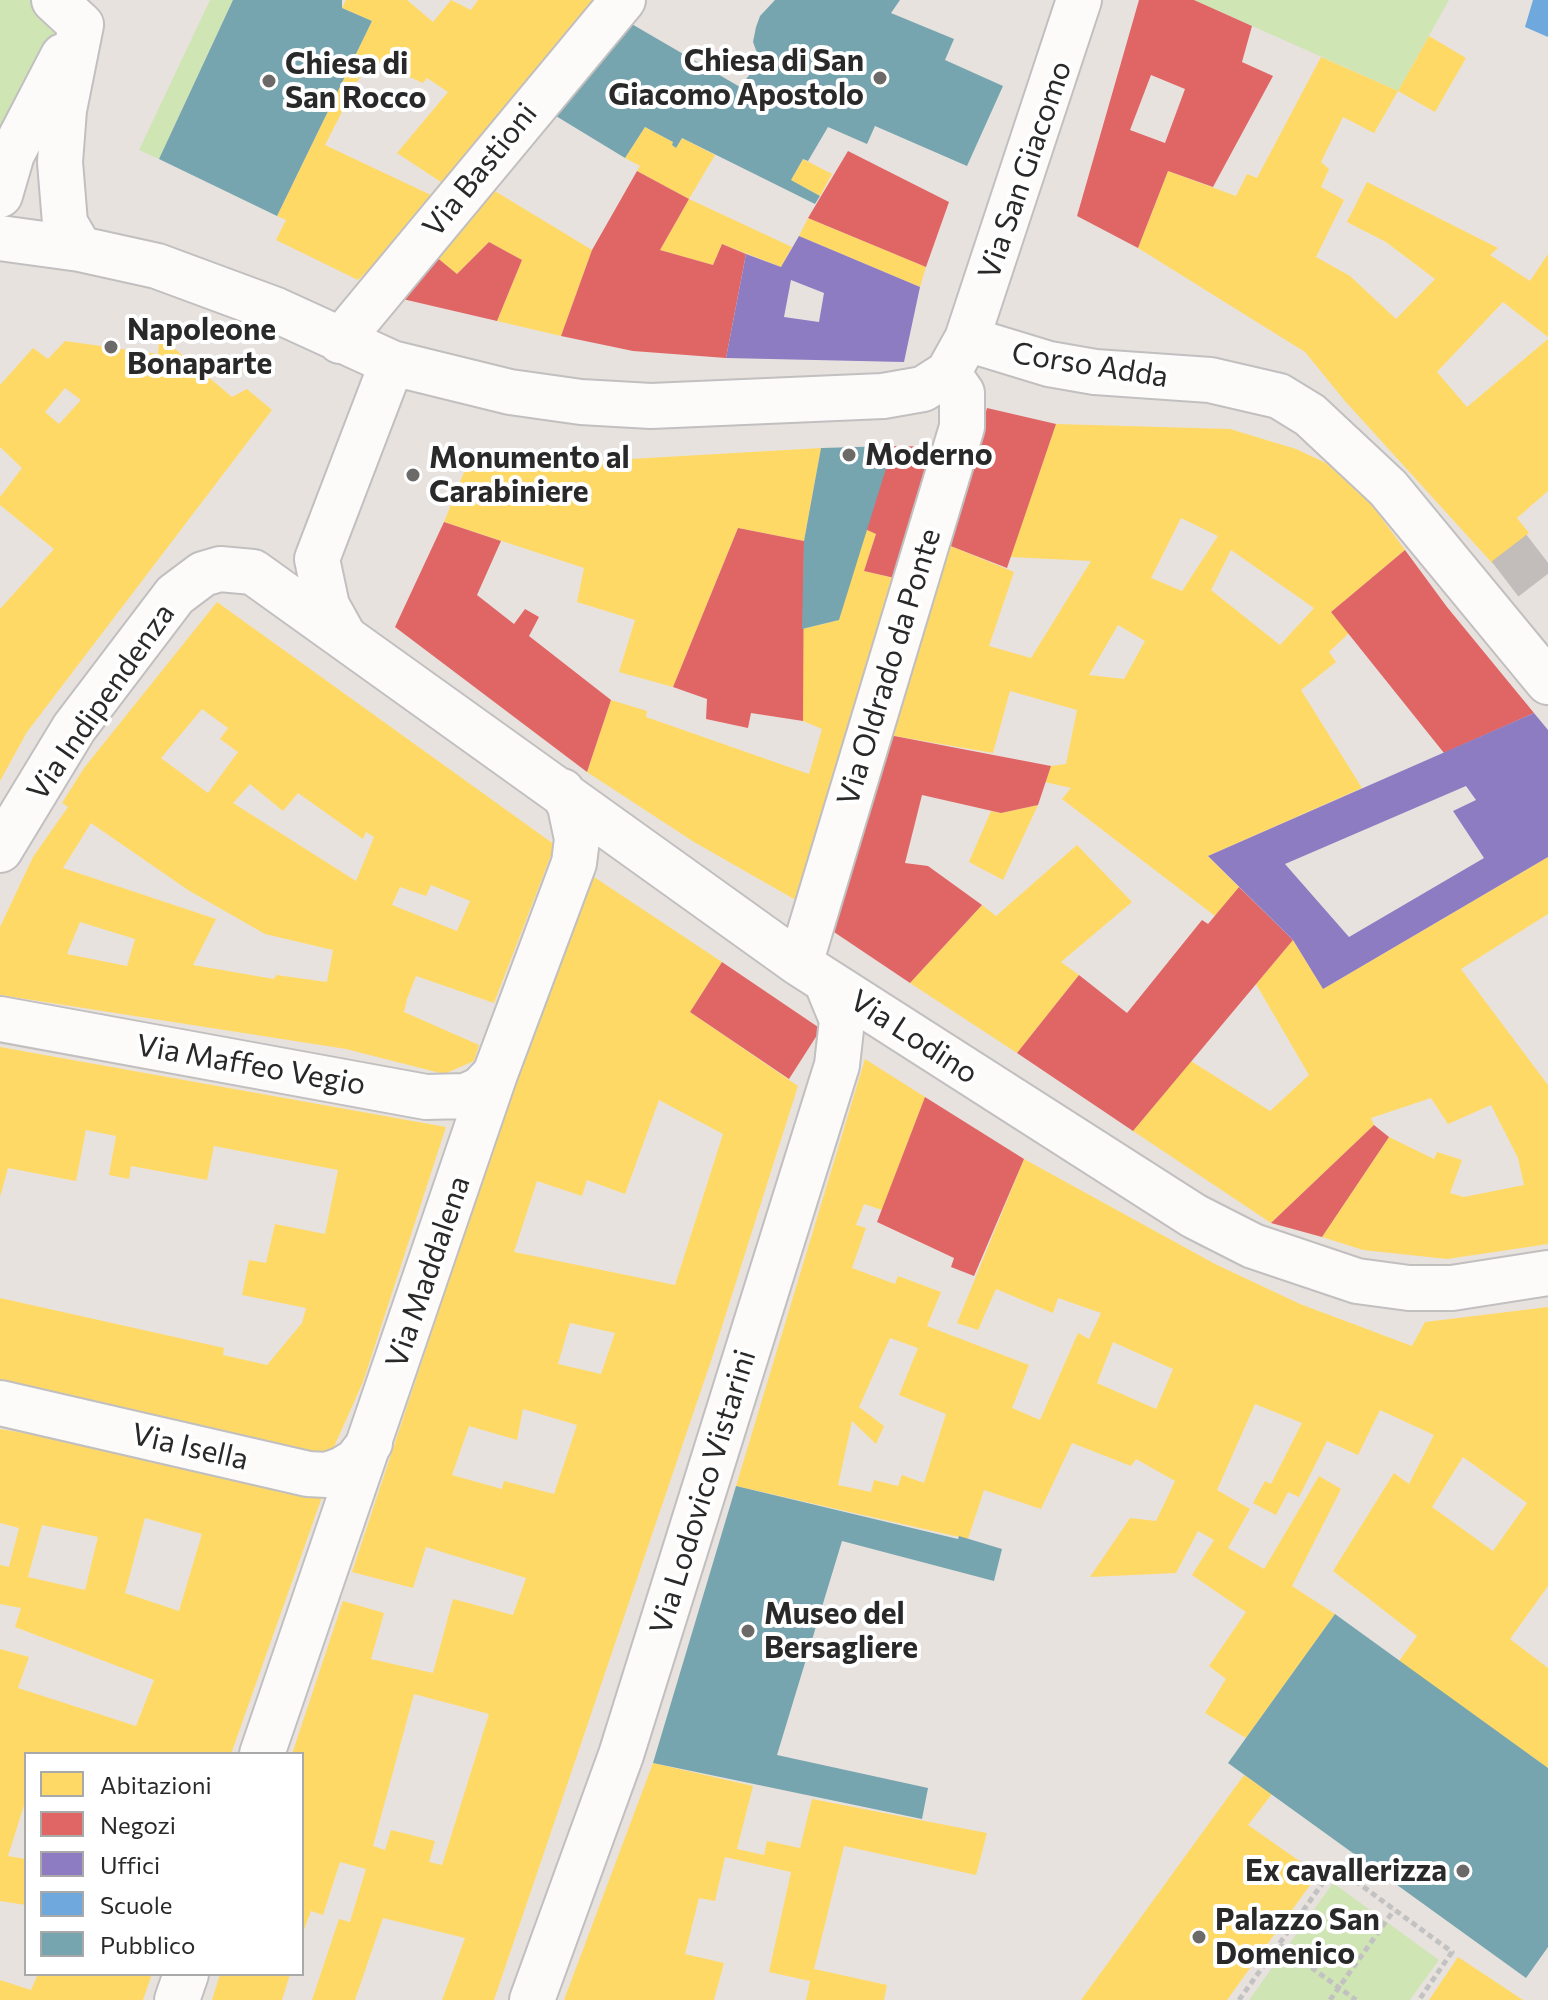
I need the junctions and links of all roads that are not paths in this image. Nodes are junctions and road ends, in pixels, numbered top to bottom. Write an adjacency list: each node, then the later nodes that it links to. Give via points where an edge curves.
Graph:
1 (623, 0): 7 (street, Via Bastioni)
2 (1079, 0): 8 (street, Via San Giacomo)
3 (78, 8): 4 (street, via 12,154); 6 (street, via 60,162 65,223)
4 (0, 195)
5 (0, 238): 6 (street)
6 (80, 249): 7 (street, via 157,266 276,310)
7 (340, 341): 9 (street)
8 (958, 356): 9 (street, via 923,389 883,396 651,406 510,392); 11 (street, Corso Adda, via 1210,380 1279,396 1310,415 1493,590); 14 (street, Via Oldrado da Ponte, via 962,427)
9 (392, 363): 10 (street, via 317,559 327,606)
10 (342, 633): 12 (street, Via Lodino); 13 (street, Via Indipendenza, via 253,572 220,569 188,583 74,728)
11 (1548, 682)
12 (562, 791): 14 (street, Via Lodino); 16 (street, Via Maddalena, via 577,839 574,863)
13 (0, 850)
14 (813, 972): 17 (street, Via Lodino, via 1194,1216 1253,1246 1357,1281 1409,1288 1452,1288); 23 (street, Via Lodovico Vistarini, via 842,1020 837,1065 621,1755)
15 (0, 1019): 16 (street, Via Maffeo Vegio, via 426,1097 466,1096)
16 (495, 1074): 19 (street, Via Maddalena)
17 (1548, 1273)
18 (0, 1403): 19 (street, Via Isella, via 308,1474 343,1469)
19 (370, 1443): 20 (street, Via Maddalena)
20 (263, 1752)
21 (185, 1976): 22 (street)
22 (177, 2000)
23 (532, 2000)

